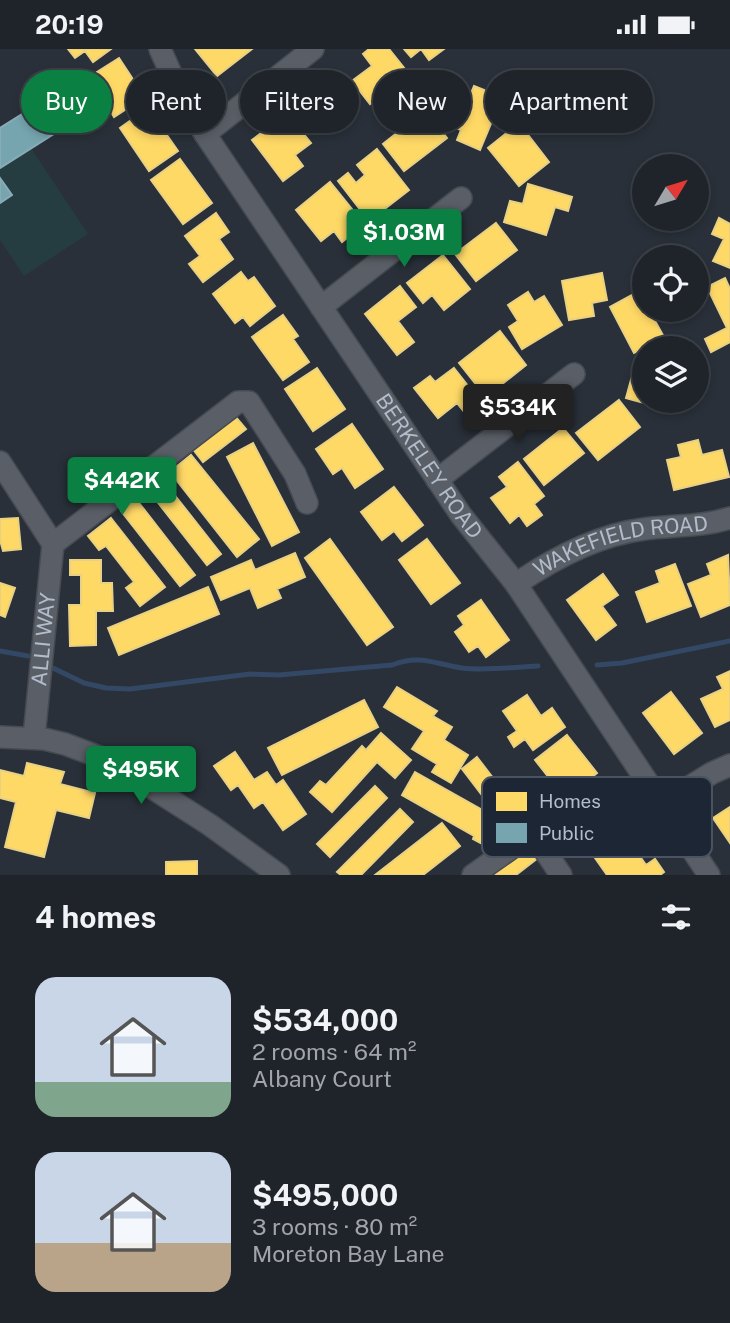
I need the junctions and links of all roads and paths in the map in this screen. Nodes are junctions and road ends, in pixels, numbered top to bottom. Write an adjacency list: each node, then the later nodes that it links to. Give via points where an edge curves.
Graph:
1 (160, 49): 3 (street, BERKELEY ROAD)
2 (313, 49): 3 (street)
3 (205, 134): 5 (street, BERKELEY ROAD)
4 (461, 198): 5 (street)
5 (321, 307): 8 (street, BERKELEY ROAD)
6 (574, 374): 8 (street)
7 (0, 462): 11 (street)
8 (437, 480): 12 (street, BERKELEY ROAD)
9 (307, 503): 11 (street, via 295,474 249,401 238,402)
10 (730, 518): 12 (street, WAKEFIELD ROAD, via 610,537 550,561)
11 (53, 544): 14 (street, ALLI WAY)
12 (516, 584): 16 (street, BERKELEY ROAD)
13 (0, 737): 14 (street)
14 (34, 737): 21 (street, via 110,761)
15 (730, 765): 17 (street)
16 (644, 777)
17 (706, 777)
18 (498, 857): 22 (street)
19 (549, 857): 23 (street)
20 (697, 857): 24 (street, BERKELEY ROAD)
21 (279, 875)
22 (473, 875)
23 (561, 875)
24 (709, 875)

